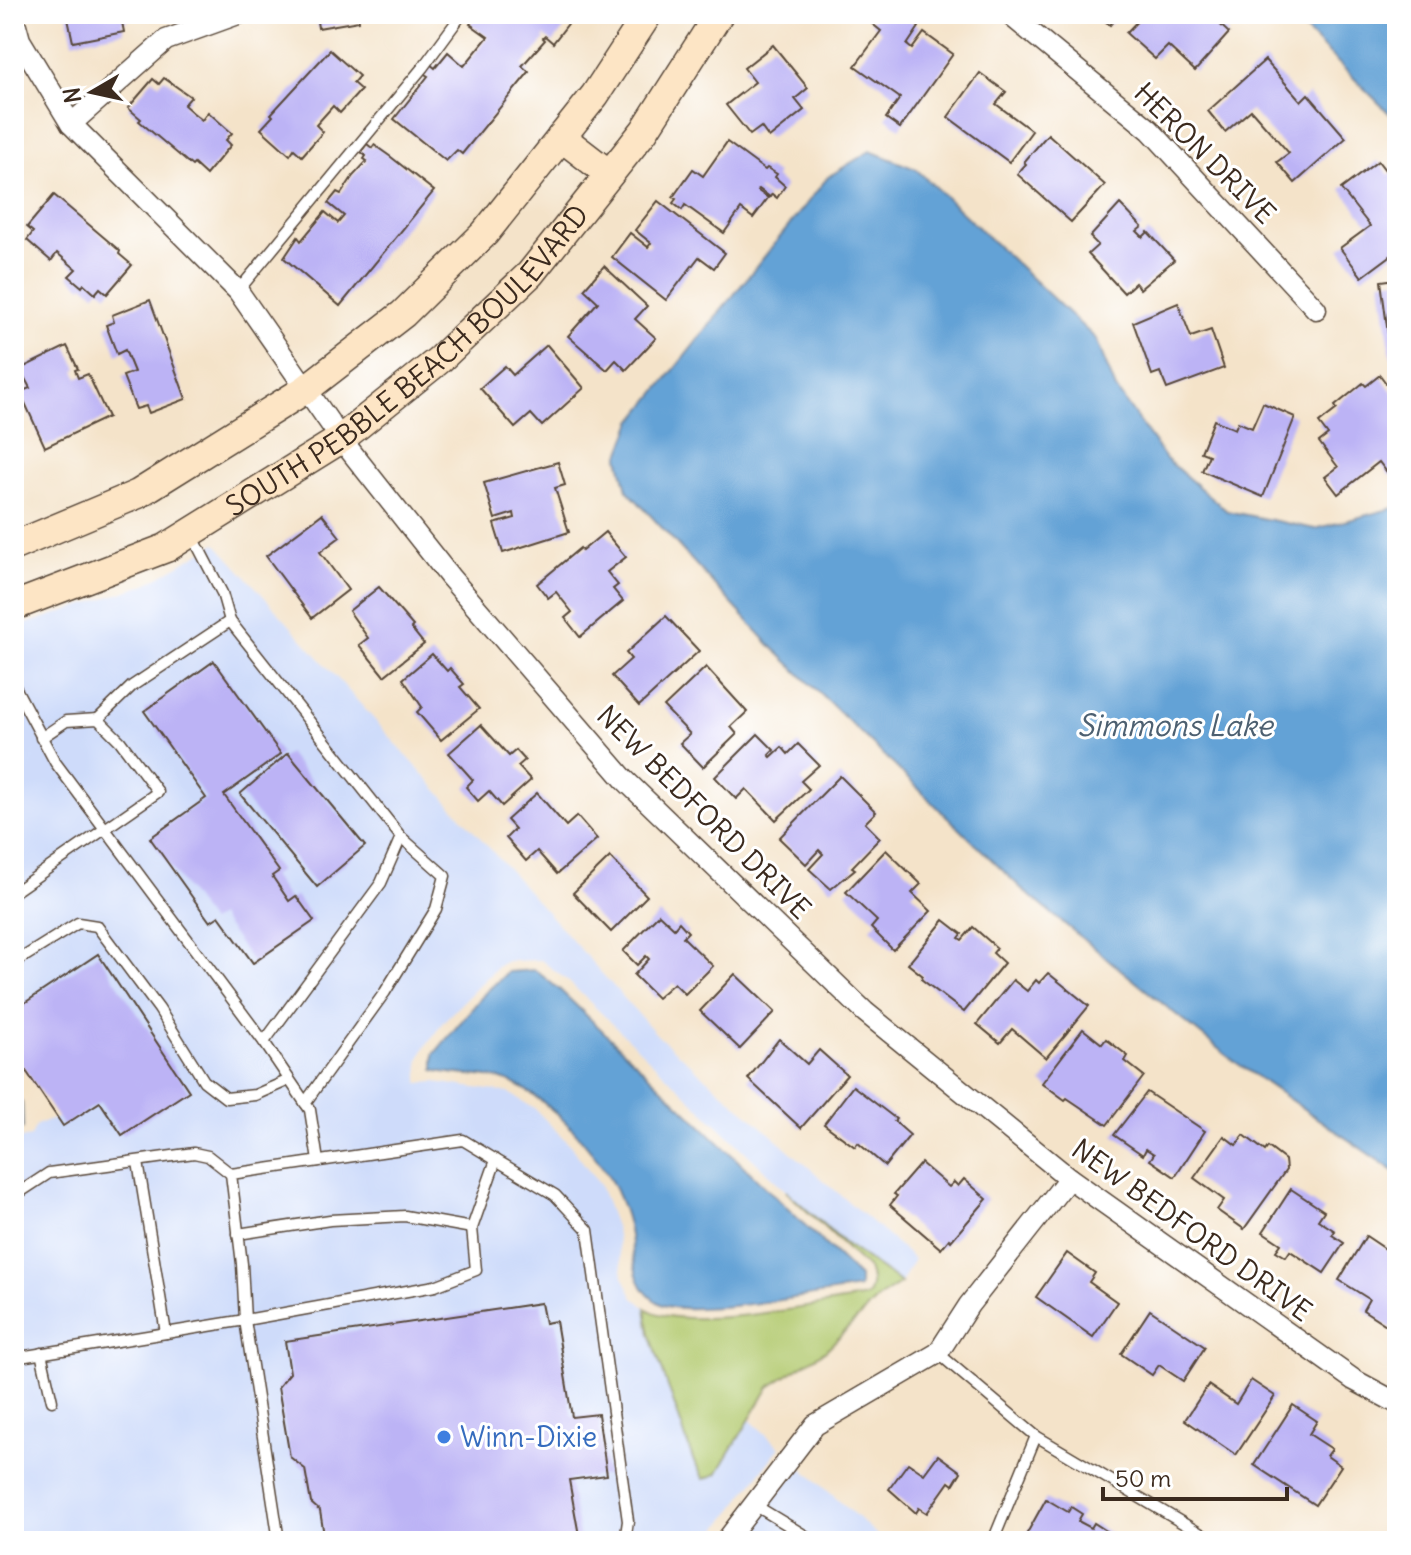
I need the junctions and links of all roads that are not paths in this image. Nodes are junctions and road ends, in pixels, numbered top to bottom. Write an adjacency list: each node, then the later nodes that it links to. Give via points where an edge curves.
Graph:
1 (238, 14): 7 (street, via 166,40)
2 (462, 14): 10 (lane)
3 (648, 14): 8 (street, SOUTH PEBBLE BEACH BOULEVARD)
4 (719, 14): 9 (street, SOUTH PEBBLE BEACH BOULEVARD, via 644,131)
5 (1009, 14): 11 (street, HERON DRIVE, via 1150,130)
6 (14, 18): 7 (street, NEW BEDFORD DRIVE, via 20,40)
7 (71, 124): 10 (street, NEW BEDFORD DRIVE)
8 (561, 137): 9 (street); 12 (street, SOUTH PEBBLE BEACH BOULEVARD, via 485,233 403,314)
9 (609, 174): 13 (street, SOUTH PEBBLE BEACH BOULEVARD, via 530,274 439,360)
10 (238, 291): 12 (street, NEW BEDFORD DRIVE)
11 (1316, 309)
12 (306, 389): 13 (street, NEW BEDFORD DRIVE); 15 (street, SOUTH PEBBLE BEACH BOULEVARD, via 138,494)
13 (341, 439): 14 (street, SOUTH PEBBLE BEACH BOULEVARD); 32 (street, NEW BEDFORD DRIVE, via 450,577 624,779 865,1012)
14 (191, 533): 16 (street, SOUTH PEBBLE BEACH BOULEVARD, via 166,548); 17 (lane, via 222,593)
15 (14, 546)
16 (14, 606)
17 (230, 621): 19 (lane, via 132,686); 22 (lane)
18 (14, 686): 20 (lane)
19 (98, 719): 20 (lane, via 66,721); 21 (lane, via 158,792)
20 (41, 738): 21 (lane)
21 (106, 830): 23 (lane); 25 (lane)
22 (401, 837): 25 (lane, via 381,883); 27 (lane, via 445,876 436,909 385,992)
23 (14, 892)
24 (14, 963): 26 (lane, via 78,923 97,926 204,1081 226,1098 255,1095)
25 (264, 1042): 26 (lane)
26 (289, 1080): 27 (lane)
27 (305, 1103): 29 (lane)
28 (496, 1160): 29 (lane, via 463,1140); 34 (lane); 46 (lane, via 555,1195 588,1230 628,1521)
29 (318, 1161): 31 (lane)
30 (138, 1162): 31 (lane, via 194,1153 208,1156); 33 (lane, via 49,1173); 37 (lane)
31 (231, 1174): 35 (lane)
32 (1069, 1178): 39 (street); 42 (street, NEW BEDFORD DRIVE, via 1354,1380)
33 (14, 1196)
34 (472, 1228): 35 (lane, via 405,1216 330,1220); 36 (lane, via 476,1270 435,1286)
35 (238, 1234): 36 (lane)
36 (245, 1320): 37 (lane); 45 (lane)
37 (166, 1333): 38 (lane)
38 (41, 1353): 40 (lane); 41 (lane)
39 (938, 1353): 43 (lane); 44 (street, via 815,1425)
40 (14, 1358)
41 (52, 1401)
42 (1397, 1403)
43 (1036, 1436): 49 (lane); 50 (lane)
44 (753, 1504): 47 (street); 48 (lane)
45 (279, 1541)
46 (625, 1541)
47 (726, 1541)
48 (814, 1541)
49 (993, 1541)
50 (1213, 1541)

